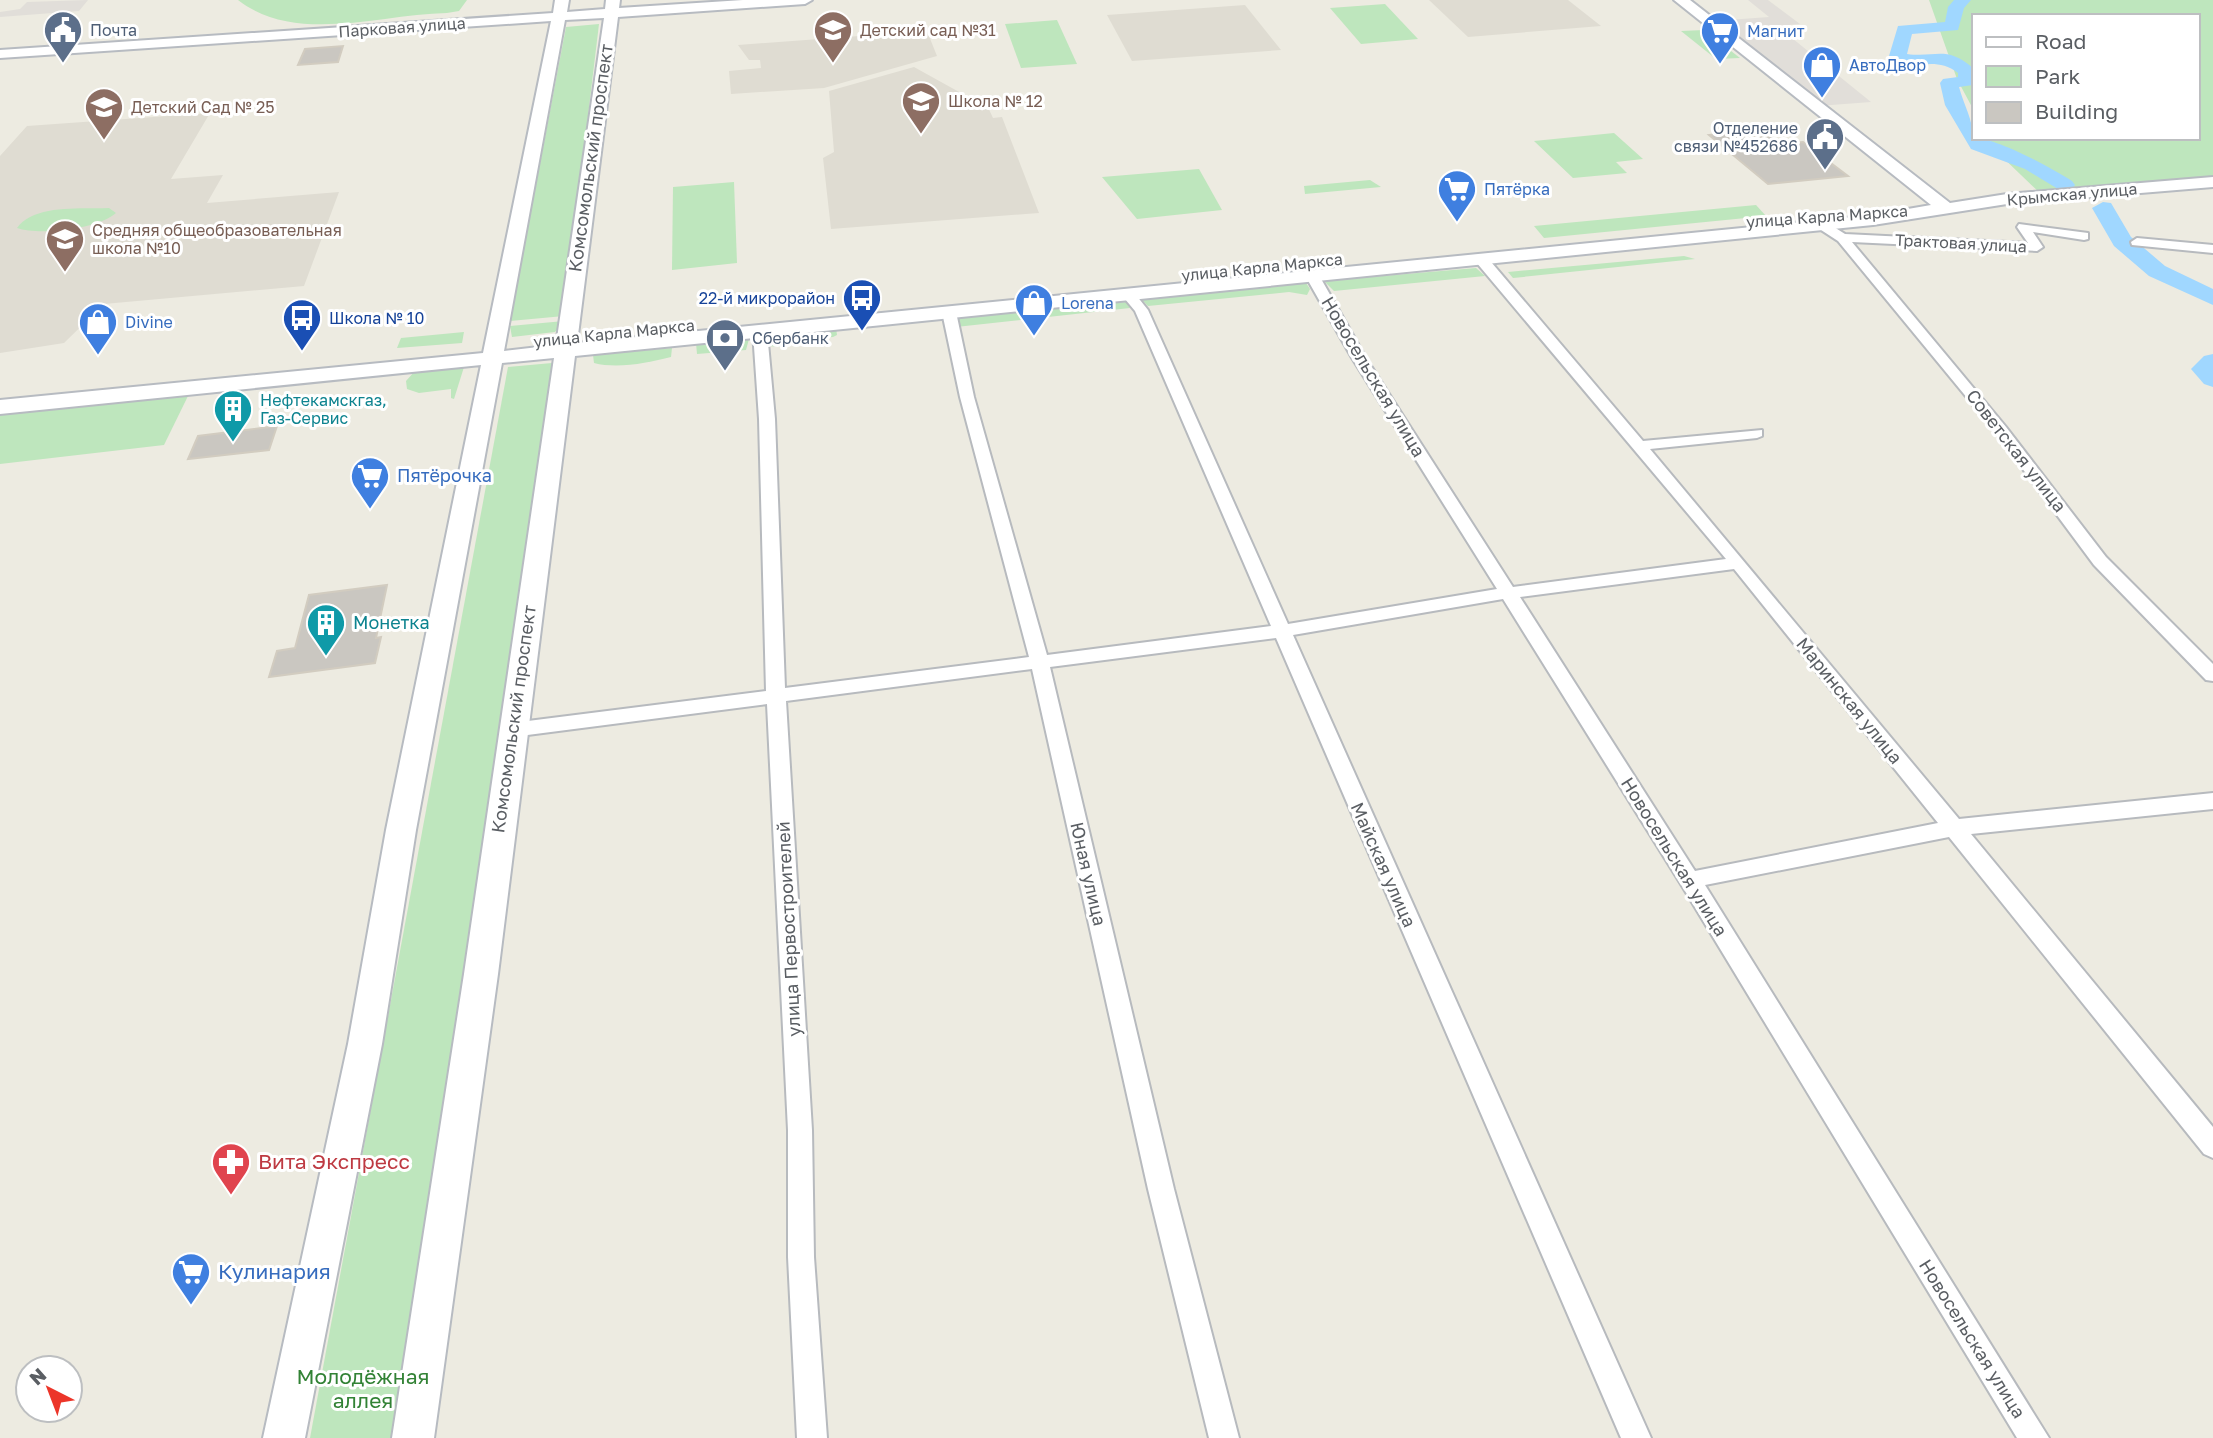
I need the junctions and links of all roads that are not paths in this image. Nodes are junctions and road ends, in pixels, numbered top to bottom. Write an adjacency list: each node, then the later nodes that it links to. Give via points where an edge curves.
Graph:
1 (805, 0): 3 (main road, Парковая улица)
2 (1681, 0): 7 (main road)
3 (612, 7): 4 (main road, Парковая улица); 19 (main road, Комсомольский проспект)
4 (560, 8): 5 (main road, Парковая улица); 20 (main road)
5 (0, 54)
6 (2213, 182): 7 (main road, Крымская улица)
7 (1937, 207): 8 (main road, улица Карла Маркса); 14 (main road, улица Карла Маркса)
8 (1822, 225): 10 (street, Советская улица); 13 (main road, улица Карла Маркса)
9 (2084, 236): 10 (street, Трактовая улица, via 2023,227 2037,247)
10 (1842, 238): 29 (street, Советская улица, via 1997,424 2100,561)
11 (2137, 242): 12 (street)
12 (2213, 249)
13 (1481, 259): 14 (main road, улица Карла Маркса); 24 (street, Маринская улица)
14 (1402, 261): 15 (main road, улица Карла Маркса); 19 (main road, улица Карла Маркса)
15 (1313, 277): 16 (main road, улица Карла Маркса); 26 (street, Новосельская улица)
16 (1127, 293): 17 (main road, улица Карла Маркса); 27 (street, Майская улица, via 1141,310)
17 (949, 312): 18 (main road, улица Карла Маркса); 28 (street, Юная улица, via 967,397)
18 (760, 332): 19 (main road, улица Карла Маркса); 30 (street, улица Первостроителей)
19 (565, 344): 20 (main road, улица Карла Маркса); 31 (main road, Комсомольский проспект)
20 (494, 352): 21 (main road, улица Карла Маркса); 22 (main road, улица Карла Маркса); 36 (main road, via 401,830 365,1044)
21 (0, 394)
22 (0, 407)
23 (1757, 433): 24 (street)
24 (1640, 446): 25 (street, Маринская улица)
25 (1738, 563): 26 (street); 33 (street, Маринская улица)
26 (1507, 593): 27 (street); 34 (street, Новосельская улица)
27 (1280, 631): 28 (street); 40 (street, Майская улица)
28 (1039, 659): 30 (street); 39 (street, Юная улица, via 1160,1189)
29 (2213, 675)
30 (776, 694): 31 (street); 38 (street, улица Первостроителей)
31 (512, 730): 37 (main road, Комсомольский проспект)
32 (2213, 801): 33 (street)
33 (1952, 828): 34 (street); 35 (street, Маринская улица)
34 (1690, 880): 41 (street, Новосельская улица)
35 (2213, 1146)
36 (284, 1438)
37 (413, 1438)
38 (812, 1438)
39 (1224, 1438)
40 (1636, 1438)
41 (2034, 1438)

